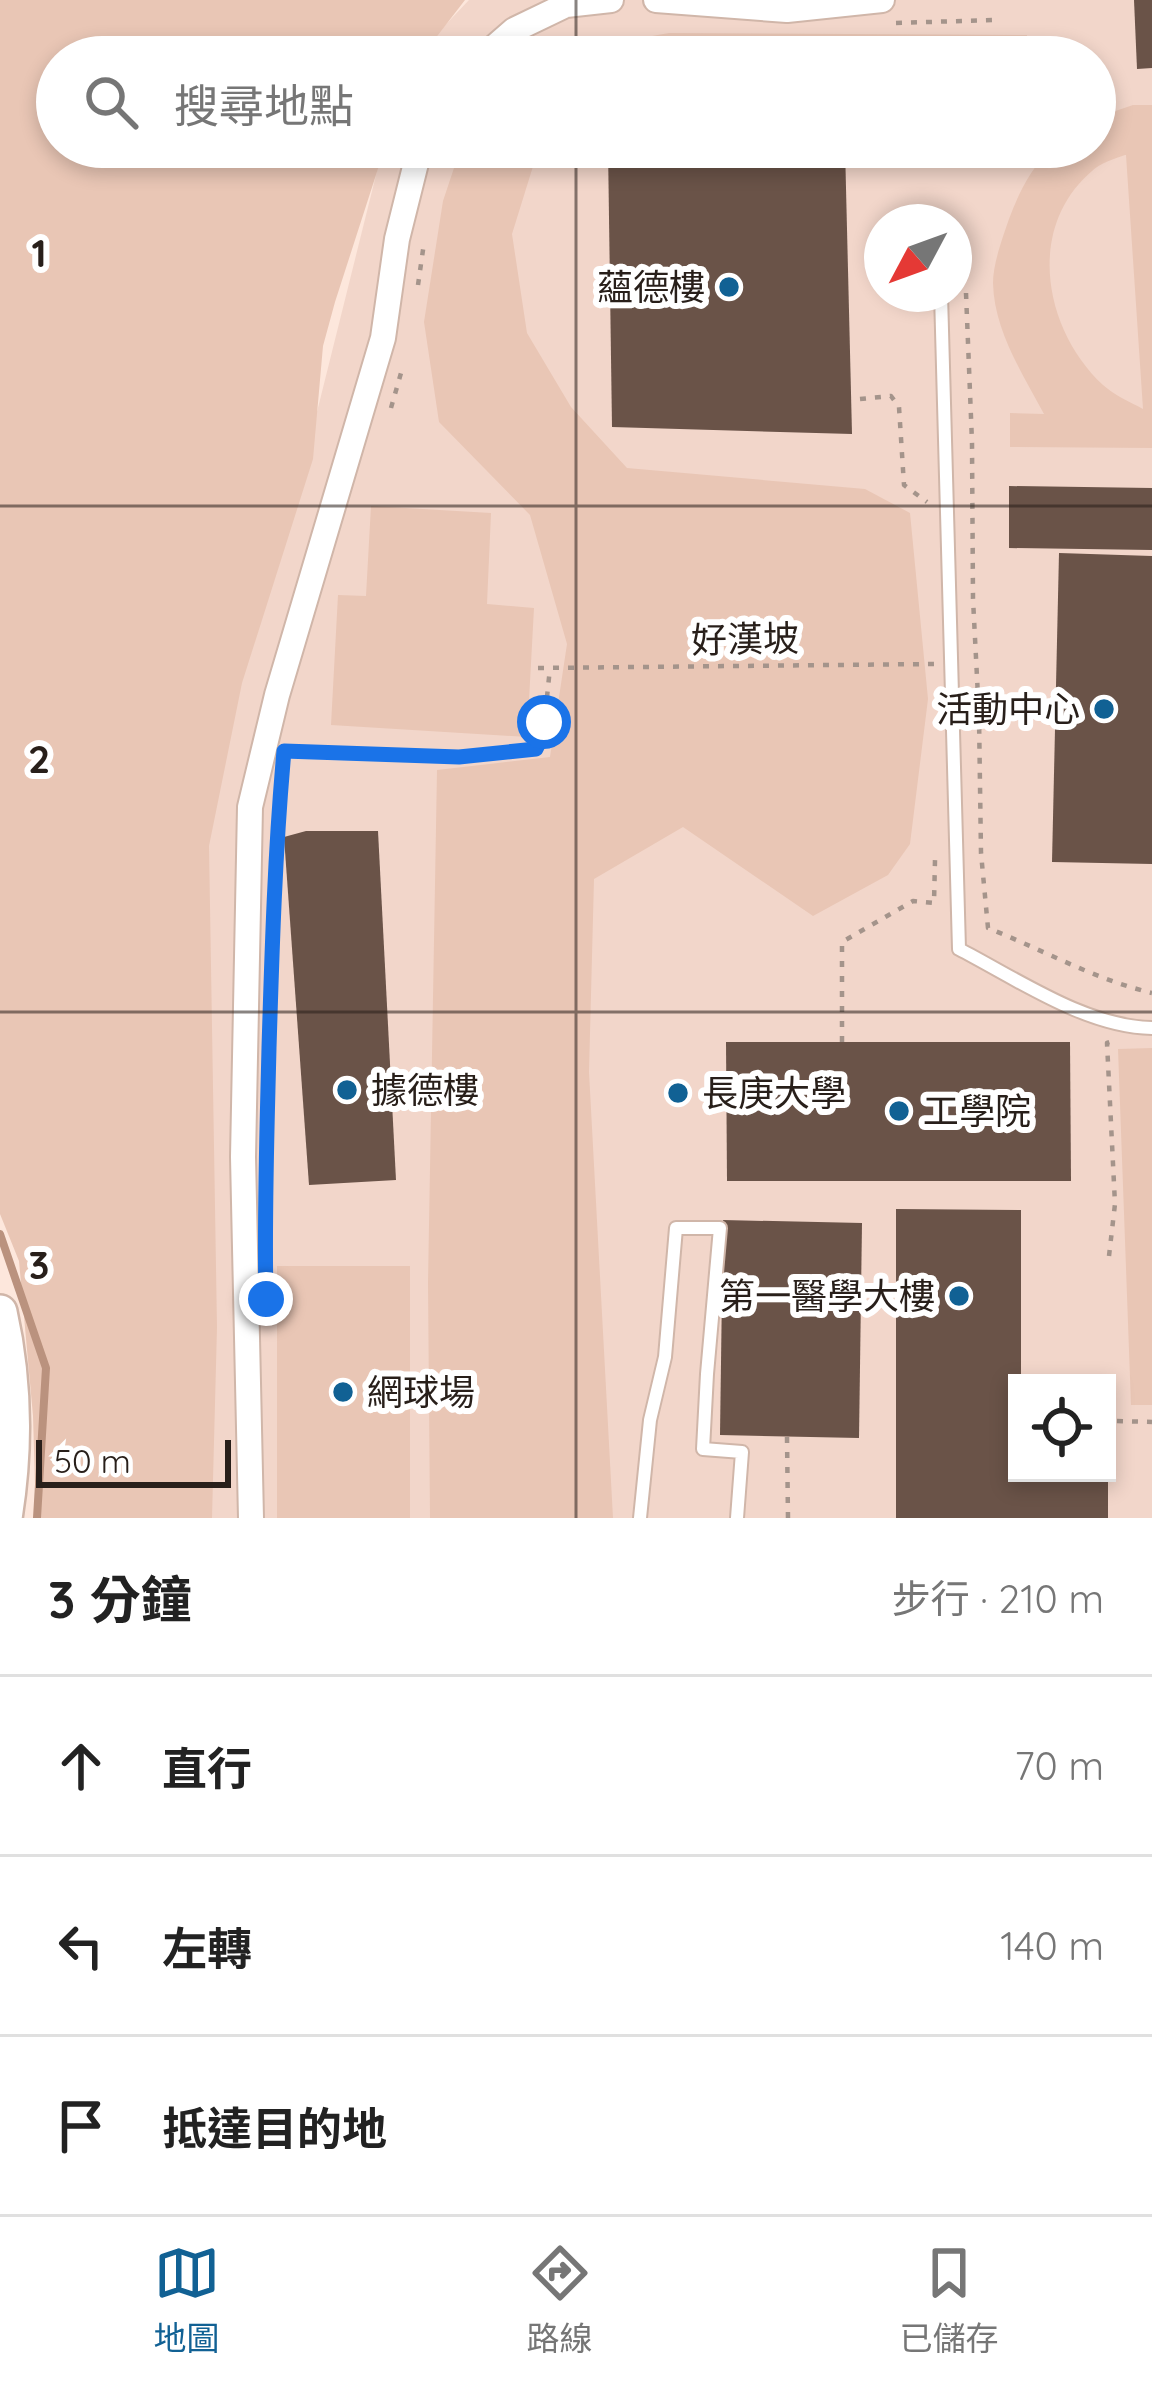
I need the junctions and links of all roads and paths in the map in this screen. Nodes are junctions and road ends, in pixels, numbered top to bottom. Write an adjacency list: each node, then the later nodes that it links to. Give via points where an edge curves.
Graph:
1 (611, 0): 4 (street, via 566,5)
2 (656, 0): 3 (street, via 788,10)
3 (882, 0)
4 (508, 36)
5 (414, 168): 31 (street, via 383,338 250,807 243,1156)
6 (427, 223): 7 (path)
7 (417, 292)
8 (942, 312): 14 (lane)
9 (966, 312): 21 (path, via 988,928)
10 (405, 355): 12 (path)
11 (860, 399): 13 (path, via 891,397 899,407 904,485)
12 (388, 414)
13 (929, 505)
14 (952, 664): 16 (path, 好漢坡); 22 (lane, via 959,949 1085,1014)
15 (538, 668): 16 (path, 好漢坡)
16 (550, 668): 17 (path, via 536,749 459,757)
17 (284, 751)
18 (281, 787): 20 (path)
19 (936, 846): 23 (path, via 934,903 914,901 842,942)
20 (276, 857)
21 (1152, 993)
22 (1152, 1028)
23 (842, 1042)
24 (1120, 1042): 25 (path, via 1107,1042 1115,1204)
25 (1108, 1256)
26 (0, 1312): 30 (street, via 13,1437)
27 (1118, 1421): 28 (path)
28 (1152, 1422)
29 (787, 1436): 34 (path)
30 (5, 1518)
31 (251, 1518)
32 (640, 1518): 33 (lane, via 676,1228 720,1228 703,1449 742,1452)
33 (737, 1518)
34 (788, 1518)

